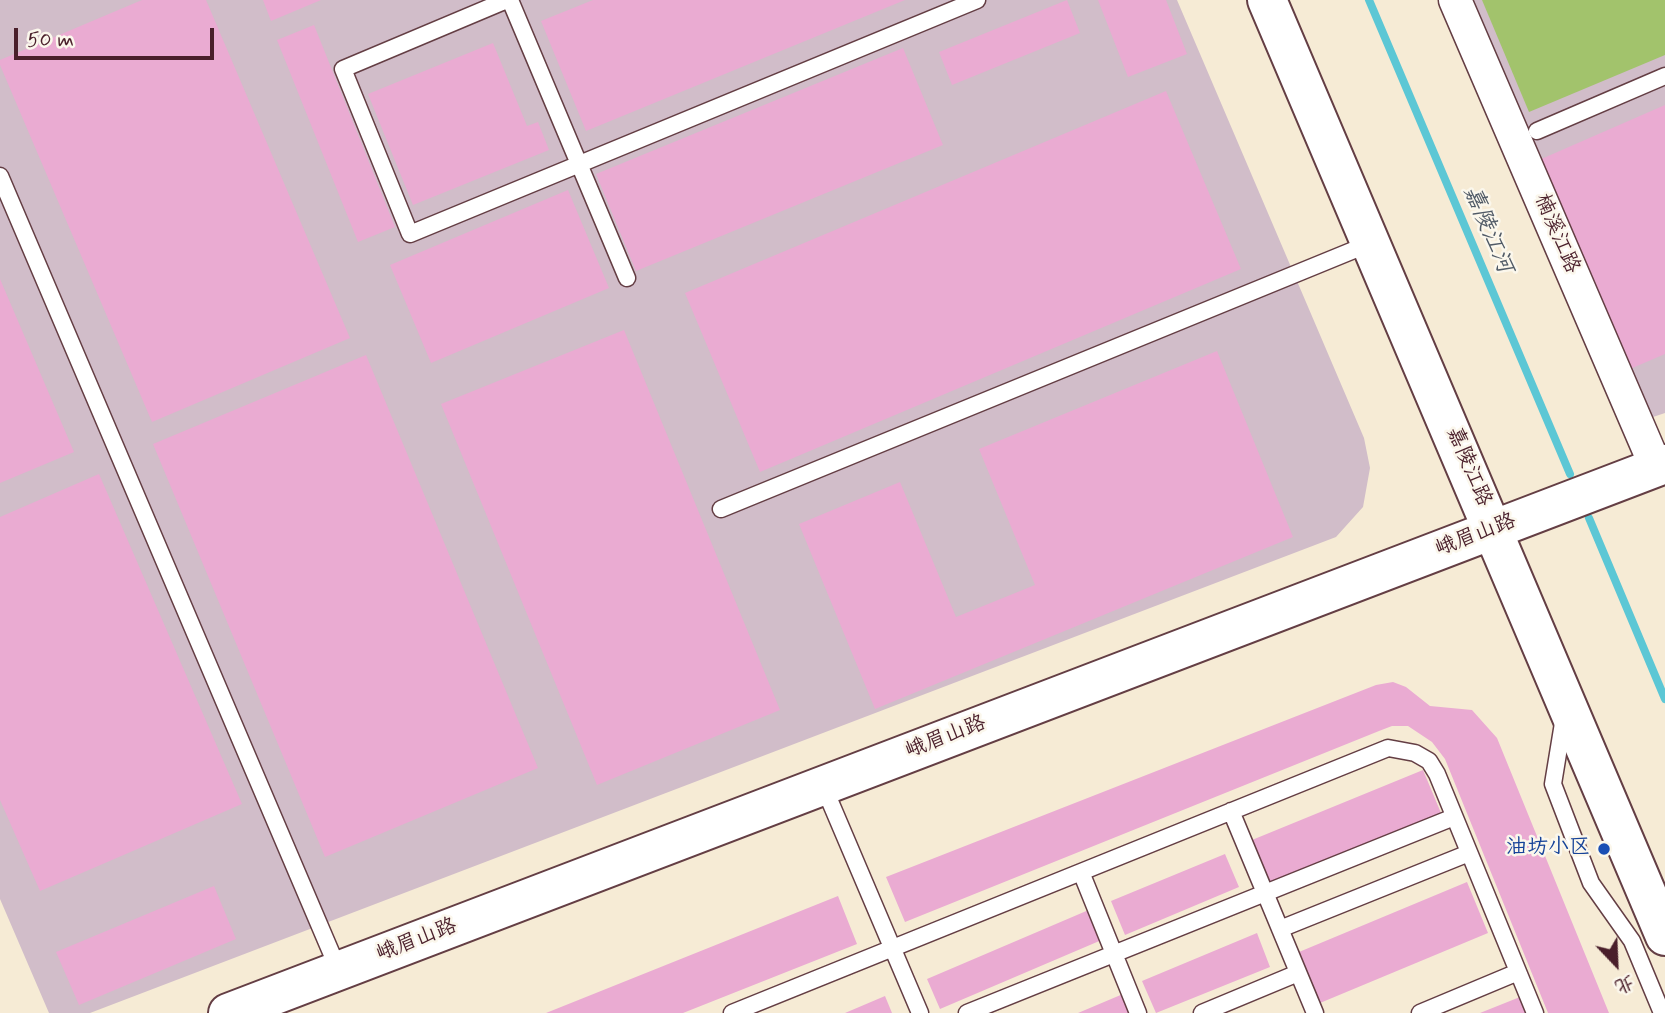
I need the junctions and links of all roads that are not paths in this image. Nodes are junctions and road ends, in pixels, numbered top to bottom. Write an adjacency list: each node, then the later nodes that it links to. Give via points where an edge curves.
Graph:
1 (509, 0): 7 (lane); 7 (lane, via 343,69 410,234)
2 (977, 0): 7 (lane)
3 (1267, 0): 9 (street, 嘉陵江路)
4 (1455, 0): 11 (street, 楠溪江路)
5 (1665, 76): 6 (lane)
6 (1537, 131)
7 (579, 166): 10 (lane)
8 (0, 176): 25 (lane)
9 (1371, 243): 12 (lane); 13 (street, 嘉陵江路)
10 (627, 278)
11 (1660, 465): 13 (street, 峨眉山路)
12 (721, 509)
13 (1494, 528): 14 (street, 嘉陵江路); 15 (street, 峨眉山路)
14 (1566, 700): 22 (street, 嘉陵江路); 37 (lane, via 1553,784 1591,883 1632,942)
15 (823, 785): 23 (lane); 25 (street, 峨眉山路)
16 (1231, 811): 17 (lane, via 1388,748 1429,761); 19 (lane); 20 (lane)
17 (1454, 817): 18 (lane); 20 (lane)
18 (1469, 853): 21 (lane); 26 (lane)
19 (1081, 872): 23 (lane); 24 (lane)
20 (1265, 893): 21 (lane); 24 (lane)
21 (1280, 929): 27 (lane)
22 (1665, 936)
23 (892, 948): 29 (lane); 30 (lane)
24 (1114, 954): 31 (lane); 32 (lane)
25 (339, 971): 28 (street, 峨眉山路)
26 (1518, 972): 35 (lane); 36 (lane)
27 (1298, 973): 33 (lane); 34 (lane)
28 (228, 1013)
29 (732, 1013)
30 (920, 1013)
31 (967, 1013)
32 (1138, 1013)
33 (1202, 1013)
34 (1315, 1013)
35 (1420, 1013)
36 (1535, 1013)
37 (1662, 1013)

